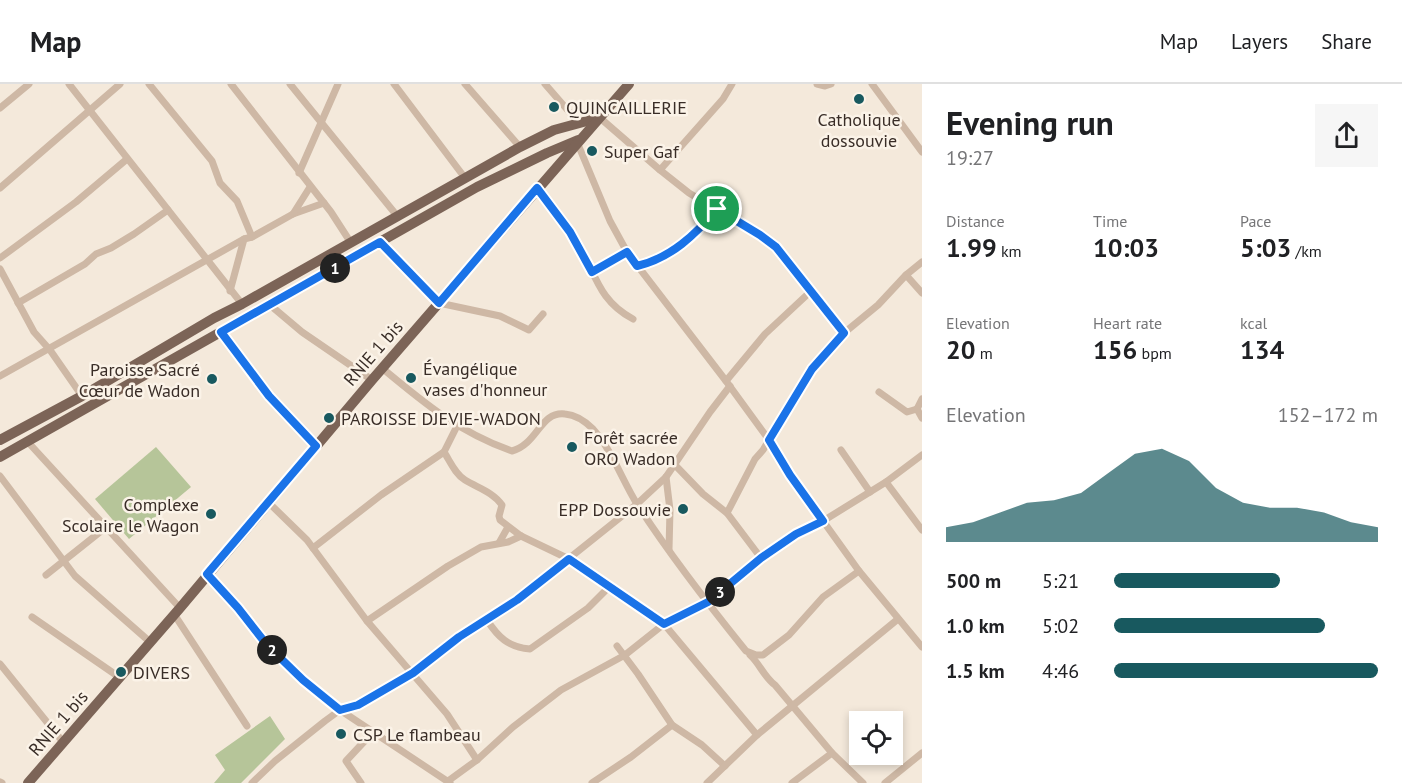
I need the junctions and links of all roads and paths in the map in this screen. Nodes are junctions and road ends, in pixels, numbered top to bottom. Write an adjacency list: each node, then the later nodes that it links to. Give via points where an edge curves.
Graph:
1 (29, 84): 16 (street)
2 (69, 84): 17 (street)
3 (120, 84): 17 (street)
4 (149, 84): 36 (street, via 212,161 220,183 237,201)
5 (231, 84): 26 (street)
6 (290, 84): 20 (street)
7 (338, 84): 20 (street)
8 (394, 84): 27 (street)
9 (465, 84): 22 (street)
10 (547, 84): 19 (street)
11 (629, 84): 18 (main road, RNIE 1 bis)
12 (732, 84): 25 (street)
13 (817, 84): 14 (street)
14 (831, 84)
15 (872, 84): 23 (street)
16 (0, 108)
17 (91, 110): 24 (street); 29 (street)
18 (599, 117): 19 (main road); 21 (main road, RNIE 1 bis); 25 (street)
19 (578, 122): 22 (main road)
20 (322, 124): 26 (street); 35 (street)
21 (578, 141): 30 (main road, RNIE 1 bis); 38 (main road, via 477,187); 40 (street, via 605,210)
22 (520, 147): 27 (main road)
23 (922, 152)
24 (127, 159): 33 (street); 41 (street)
25 (660, 170): 32 (street)
26 (299, 173): 28 (street)
27 (465, 178): 35 (main road)
28 (310, 187): 31 (street); 34 (street)
29 (0, 188)
30 (537, 188): 46 (street, via 570,232); 52 (main road, RNIE 1 bis)
31 (324, 203): 34 (street); 39 (street)
32 (717, 209): 44 (street, via 684,243); 49 (street, via 769,241)
33 (168, 210): 42 (street); 51 (street)
34 (293, 214): 36 (street)
35 (398, 217): 39 (main road)
36 (252, 237): 37 (street)
37 (244, 239): 42 (street); 48 (street)
38 (380, 242): 52 (street); 54 (main road)
39 (351, 243): 53 (main road)
40 (627, 252): 44 (street); 46 (street)
41 (0, 258)
42 (207, 261): 48 (street); 59 (street)
43 (922, 262): 47 (street)
44 (637, 266): 63 (street)
45 (0, 269): 51 (street)
46 (592, 272): 56 (street, via 610,303)
47 (906, 275): 50 (street); 58 (street)
48 (230, 291): 53 (street)
49 (810, 292): 58 (street); 63 (street, via 765,334)
50 (922, 293)
51 (18, 303): 59 (street, via 34,332)
52 (439, 303): 55 (street, via 500,316 530,330); 60 (main road, RNIE 1 bis)
53 (242, 304): 65 (main road)
54 (270, 305): 57 (main road); 62 (street)
55 (543, 314)
56 (633, 319)
57 (221, 332): 72 (main road); 73 (street, via 269,396)
58 (844, 333): 71 (street, via 812,369)
59 (50, 350): 61 (street); 65 (street)
60 (382, 368): 62 (main road, RNIE 1 bis); 69 (street)
61 (0, 376)
62 (372, 380): 73 (main road, RNIE 1 bis)
63 (728, 383): 71 (street); 78 (street)
64 (879, 392): 67 (street, via 906,411)
65 (82, 396): 70 (main road)
66 (922, 399): 67 (street)
67 (917, 409): 68 (street)
68 (922, 418)
69 (457, 426): 75 (street); 84 (street, via 512,451 526,446 539,426 554,415 563,413 583,419 602,442)
70 (0, 440)
71 (769, 440): 85 (street); 86 (street)
72 (27, 441): 77 (main road); 88 (street)
73 (316, 446): 83 (main road, RNIE 1 bis)
74 (841, 450): 82 (street)
75 (444, 452): 87 (street, via 462,478 501,502 500,520); 92 (street)
76 (922, 455): 81 (street)
77 (0, 456)
78 (675, 465): 80 (street); 85 (street)
79 (0, 476): 96 (street)
80 (666, 477): 84 (street); 93 (street)
81 (886, 482): 82 (street); 89 (street)
82 (870, 492): 86 (street)
83 (268, 502): 92 (street); 98 (main road, RNIE 1 bis)
84 (637, 504): 93 (street); 95 (street)
85 (727, 513): 94 (street)
86 (823, 521): 94 (street); 97 (street)
87 (508, 526): 90 (street); 91 (street)
88 (105, 528): 96 (street); 102 (street)
89 (922, 530)
90 (521, 536): 91 (street); 95 (street)
91 (499, 543): 106 (street, via 448,566)
92 (313, 548): 106 (street)
93 (669, 549): 101 (street)
94 (761, 558): 101 (street)
95 (569, 559): 100 (street); 105 (street)
96 (63, 561): 99 (street); 108 (street)
97 (859, 572): 104 (street); 111 (street, via 823,597 769,651 756,656)
98 (207, 574): 102 (main road, RNIE 1 bis); 117 (street, via 267,645)
99 (46, 575)
100 (610, 586): 105 (street, via 588,608 530,649 506,642); 107 (street)
101 (708, 602): 107 (street); 111 (street)
102 (177, 611): 108 (main road, RNIE 1 bis); 119 (street)
103 (32, 617): 115 (street)
104 (898, 619): 110 (street); 116 (street)
105 (487, 620): 114 (street)
106 (367, 621): 114 (street)
107 (664, 624): 112 (street); 121 (street)
108 (150, 642): 115 (main road, RNIE 1 bis)
109 (617, 646): 112 (street)
110 (922, 647)
111 (747, 651): 116 (street)
112 (625, 655): 118 (street); 125 (street, via 561,690)
113 (0, 664): 122 (street)
114 (413, 673): 117 (street, via 358,705); 125 (street, via 447,714)
115 (120, 677): 122 (main road, RNIE 1 bis)
116 (792, 707): 121 (street); 123 (street)
117 (340, 710): 120 (street); 129 (street)
118 (672, 724): 126 (street); 131 (street)
119 (247, 726)
120 (374, 731): 127 (street); 130 (street, via 346,761)
121 (758, 735): 126 (street)
122 (63, 742): 128 (main road, RNIE 1 bis)
123 (832, 753): 133 (street); 134 (street)
124 (922, 753): 135 (street)
125 (477, 760): 127 (street)
126 (725, 766): 132 (street)
127 (449, 782)
128 (28, 783)
129 (252, 783)
130 (361, 783)
131 (592, 783)
132 (707, 783)
133 (792, 783)
134 (863, 783)
135 (885, 783)

